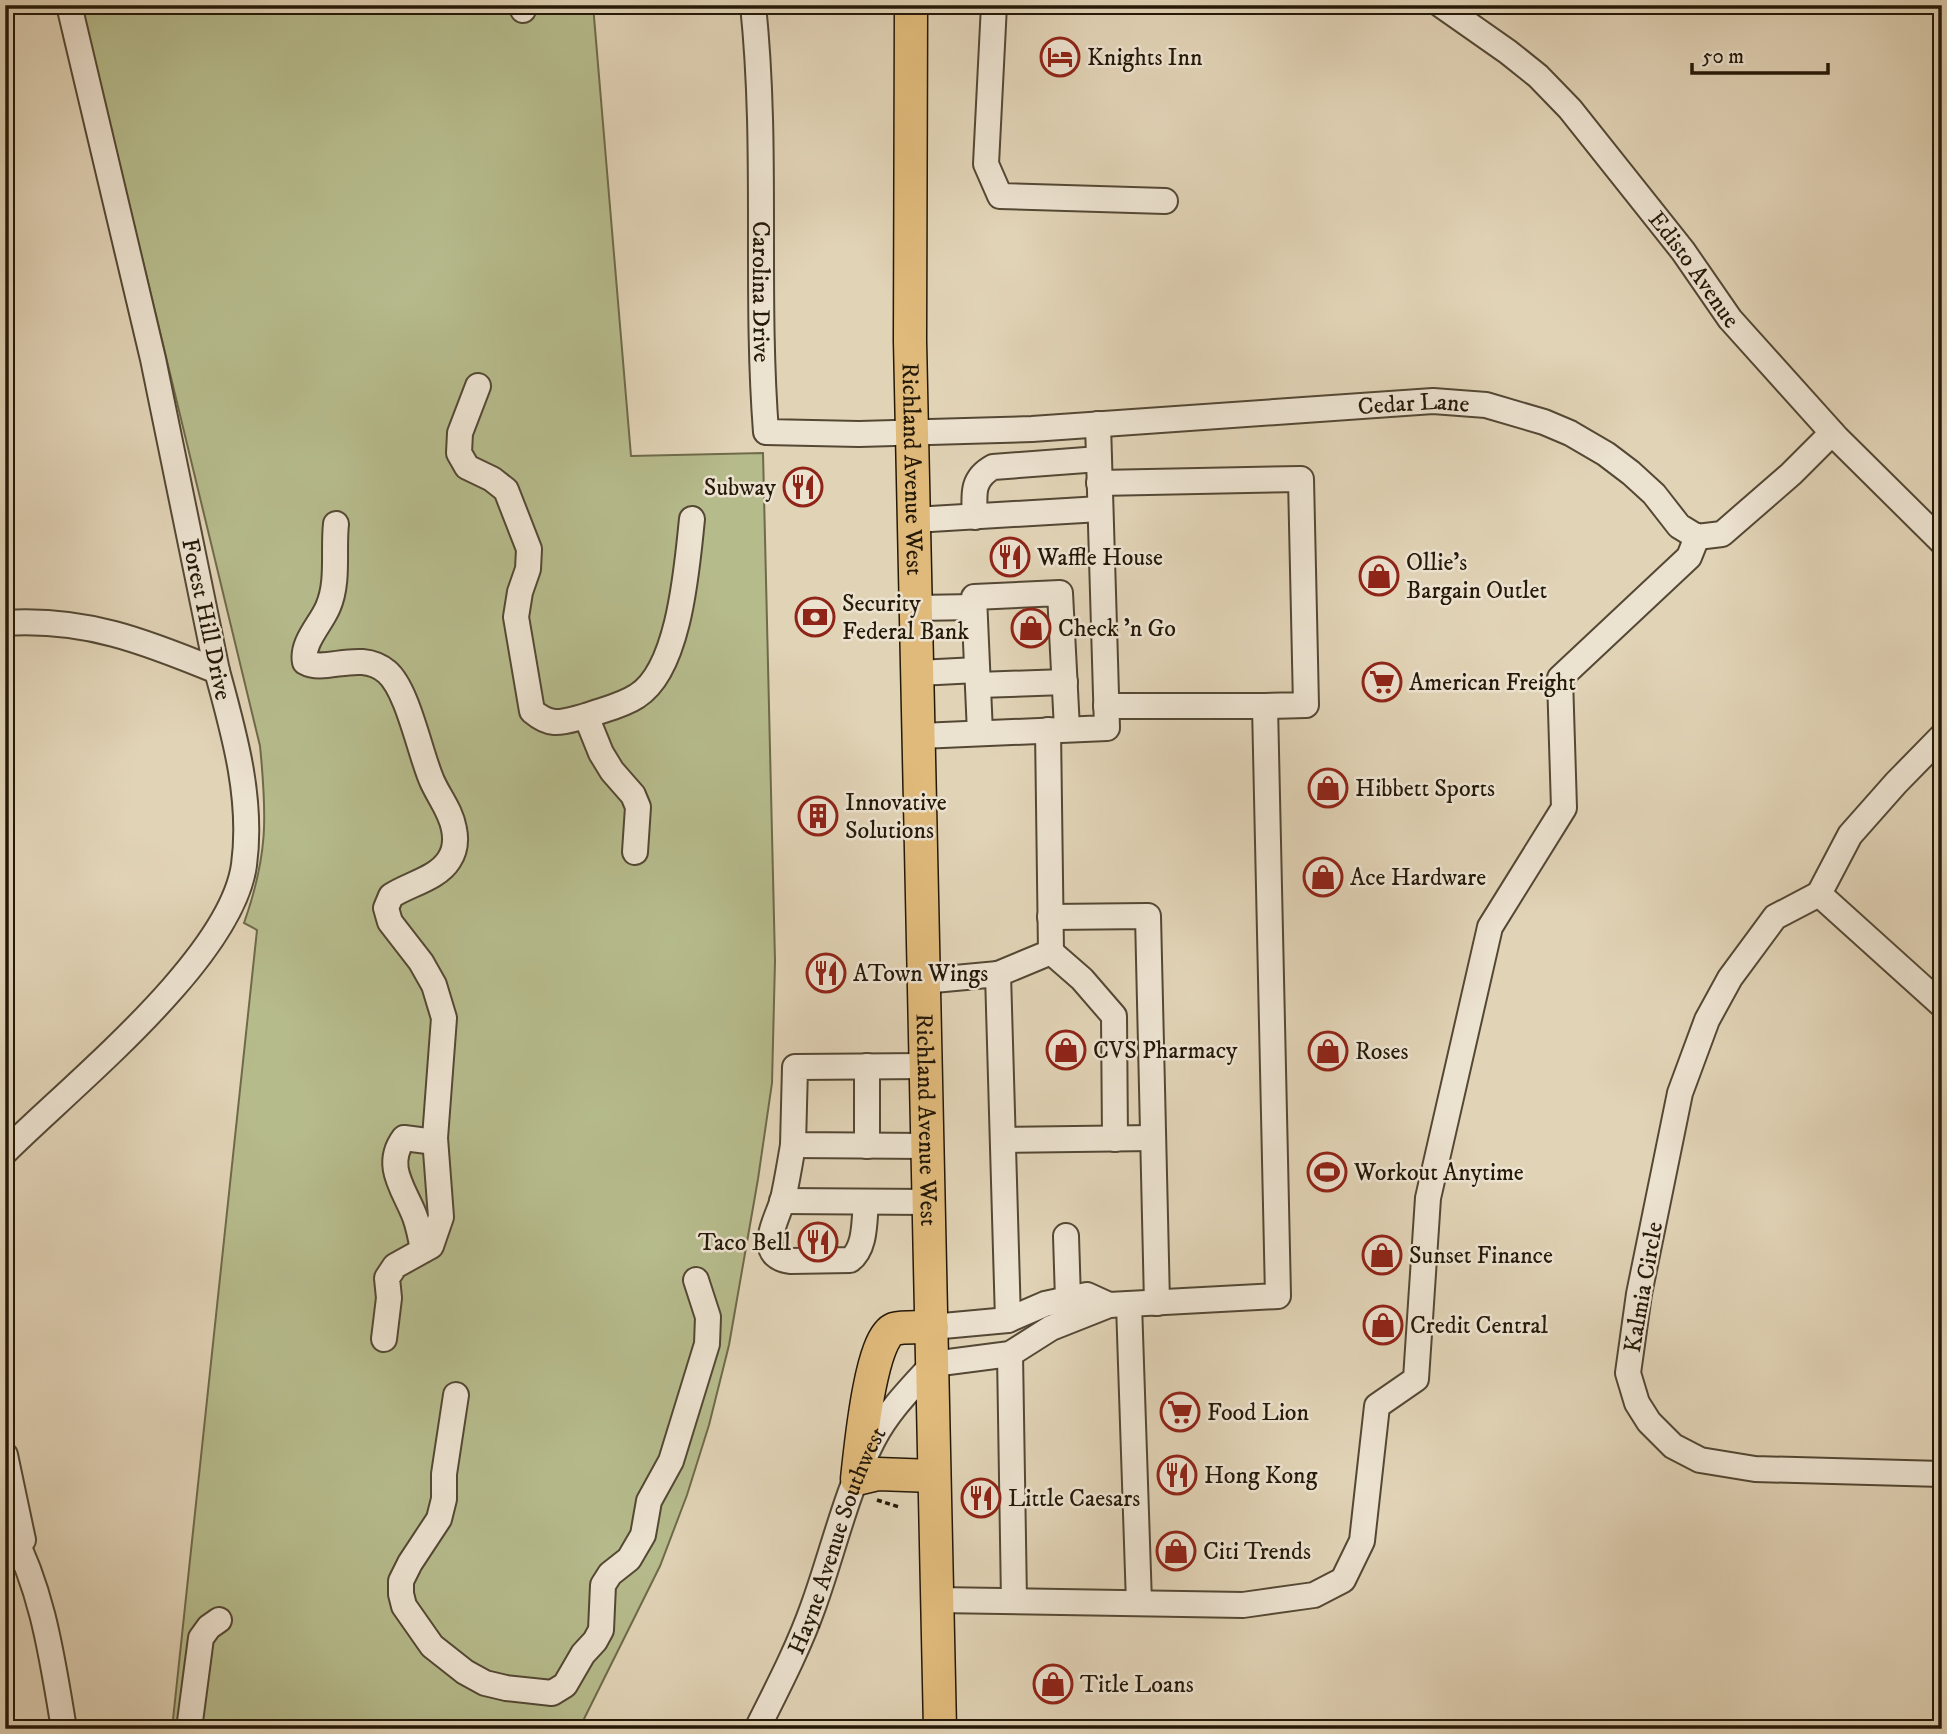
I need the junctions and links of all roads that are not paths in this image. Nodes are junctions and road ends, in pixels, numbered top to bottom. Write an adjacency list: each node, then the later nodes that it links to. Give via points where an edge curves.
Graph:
1 (69, 5): 22 (street, Forest Hill Drive, via 153,359)
2 (753, 5): 9 (street, Carolina Drive, via 761,100 766,432)
3 (911, 5): 9 (main road, Richland Avenue West)
4 (994, 5): 6 (street, via 986,164 1000,196)
5 (1441, 5): 10 (street, Edisto Avenue, via 1538,76 1570,109 1683,251 1730,319)
6 (1165, 201)
7 (478, 386): 28 (street, via 460,433 460,453 467,467 506,491 529,549 516,617 532,711 555,724)
8 (1098, 424): 9 (street, Cedar Lane); 11 (street); 17 (street, Cedar Lane, via 1433,401 1486,405 1545,422 1594,446 1631,473 1679,526)
9 (912, 431): 15 (main road, Richland Avenue West)
10 (1832, 433): 17 (street, via 1722,534); 18 (street, Edisto Avenue)
11 (1099, 471): 12 (street); 13 (street, via 993,467 977,481); 27 (street, via 1301,479 1306,705)
12 (1100, 509): 13 (street); 26 (street)
13 (975, 517): 15 (street)
14 (692, 519): 28 (street, via 681,600 665,661 637,696)
15 (915, 520): 20 (main road, Richland Avenue West)
16 (336, 524): 45 (street, via 332,596 306,647 305,662 318,666 363,662 388,672 455,832 454,849 441,869 391,897 386,908 390,922 421,962 441,1003)
17 (1697, 537): 73 (street, via 1689,557 1560,678 1564,808 1490,927 1428,1198 1416,1379 1377,1406 1362,1541 1343,1580 1314,1595 1243,1605)
18 (1942, 542)
19 (974, 607): 20 (street); 24 (street); 25 (street, via 974,597 1060,593)
20 (916, 608): 23 (main road, Richland Avenue West)
21 (5, 623): 22 (street, via 40,621 93,627)
22 (217, 671): 49 (street, Forest Hill Drive, via 235,736 244,793 244,868 232,904 196,960 149,1014)
23 (918, 673): 24 (street); 31 (main road, Richland Avenue West)
24 (978, 678): 25 (street); 30 (street)
25 (1065, 682): 29 (street)
26 (1107, 706): 27 (street); 29 (street, via 1107,728)
27 (1265, 706): 57 (street, via 1278,1296)
28 (586, 716): 33 (street, via 601,753 638,807)
29 (1058, 729): 30 (street); 35 (street)
30 (980, 733): 31 (street)
31 (920, 736): 38 (main road, Richland Avenue West)
32 (1942, 736): 34 (street, via 1850,835)
33 (635, 852)
34 (1819, 894): 39 (street); 66 (street, Kalmia Circle, via 1775,917 1730,978 1707,1020 1680,1093 1633,1326 1628,1373 1637,1403 1660,1435 1700,1460 1755,1469)
35 (1051, 917): 36 (street); 42 (street, via 1148,916)
36 (1051, 952): 37 (street); 43 (street, via 1114,1016)
37 (998, 974): 38 (street); 44 (street)
38 (923, 981): 41 (main road, Richland Avenue West)
39 (1942, 1005)
40 (867, 1066): 41 (street); 46 (street, via 796,1067); 47 (street)
41 (925, 1066): 48 (main road, Richland Avenue West)
42 (1153, 1138): 43 (street); 57 (street)
43 (1115, 1139): 44 (street)
44 (1003, 1140): 59 (street)
45 (435, 1142): 54 (street, via 440,1217 432,1246); 54 (street, via 404,1138 395,1150 395,1171)
46 (793, 1145): 47 (street); 50 (street)
47 (867, 1146): 48 (street)
48 (927, 1146): 52 (main road, Richland Avenue West)
49 (5, 1152)
50 (782, 1201): 51 (street); 51 (street, via 769,1243 784,1261 850,1260 861,1244)
51 (866, 1202): 52 (street)
52 (929, 1202): 60 (main road, Richland Avenue West)
53 (1066, 1236): 56 (street)
54 (423, 1250): 61 (street, via 395,1266 387,1278)
55 (696, 1280): 64 (street, via 708,1317 707,1344 671,1461 649,1501 643,1535 629,1559 603,1584 601,1630 596,1641 565,1685 552,1693 485,1683 465,1672 432,1646 404,1606 401,1581 439,1519 444,1499)
56 (1068, 1299): 58 (street, via 1087,1295); 59 (street)
57 (1157, 1303): 58 (street)
58 (1119, 1305): 62 (street, via 1051,1328); 73 (street)
59 (1008, 1320): 60 (street)
60 (932, 1327): 63 (main road, Richland Avenue West); 68 (main road, via 894,1329 882,1340 869,1388)
61 (384, 1339)
62 (1010, 1354): 63 (street); 72 (street)
63 (933, 1364): 67 (main road, Richland Avenue West); 68 (street, Hayne Avenue Southwest, via 899,1400 872,1441)
64 (456, 1395)
65 (5, 1455): 70 (street)
66 (1942, 1474)
67 (933, 1476): 68 (main road, via 878,1474); 71 (main road, Richland Avenue West)
68 (866, 1489): 77 (street, Hayne Avenue Southwest)
69 (5, 1520): 70 (street)
70 (28, 1565): 75 (street, via 49,1640)
71 (937, 1600): 72 (street); 78 (main road, Richland Avenue West)
72 (1014, 1601): 73 (street)
73 (1139, 1603)
74 (219, 1620): 76 (street, via 201,1638)
75 (64, 1729)
76 (189, 1729)
77 (757, 1729)
78 (940, 1729)

